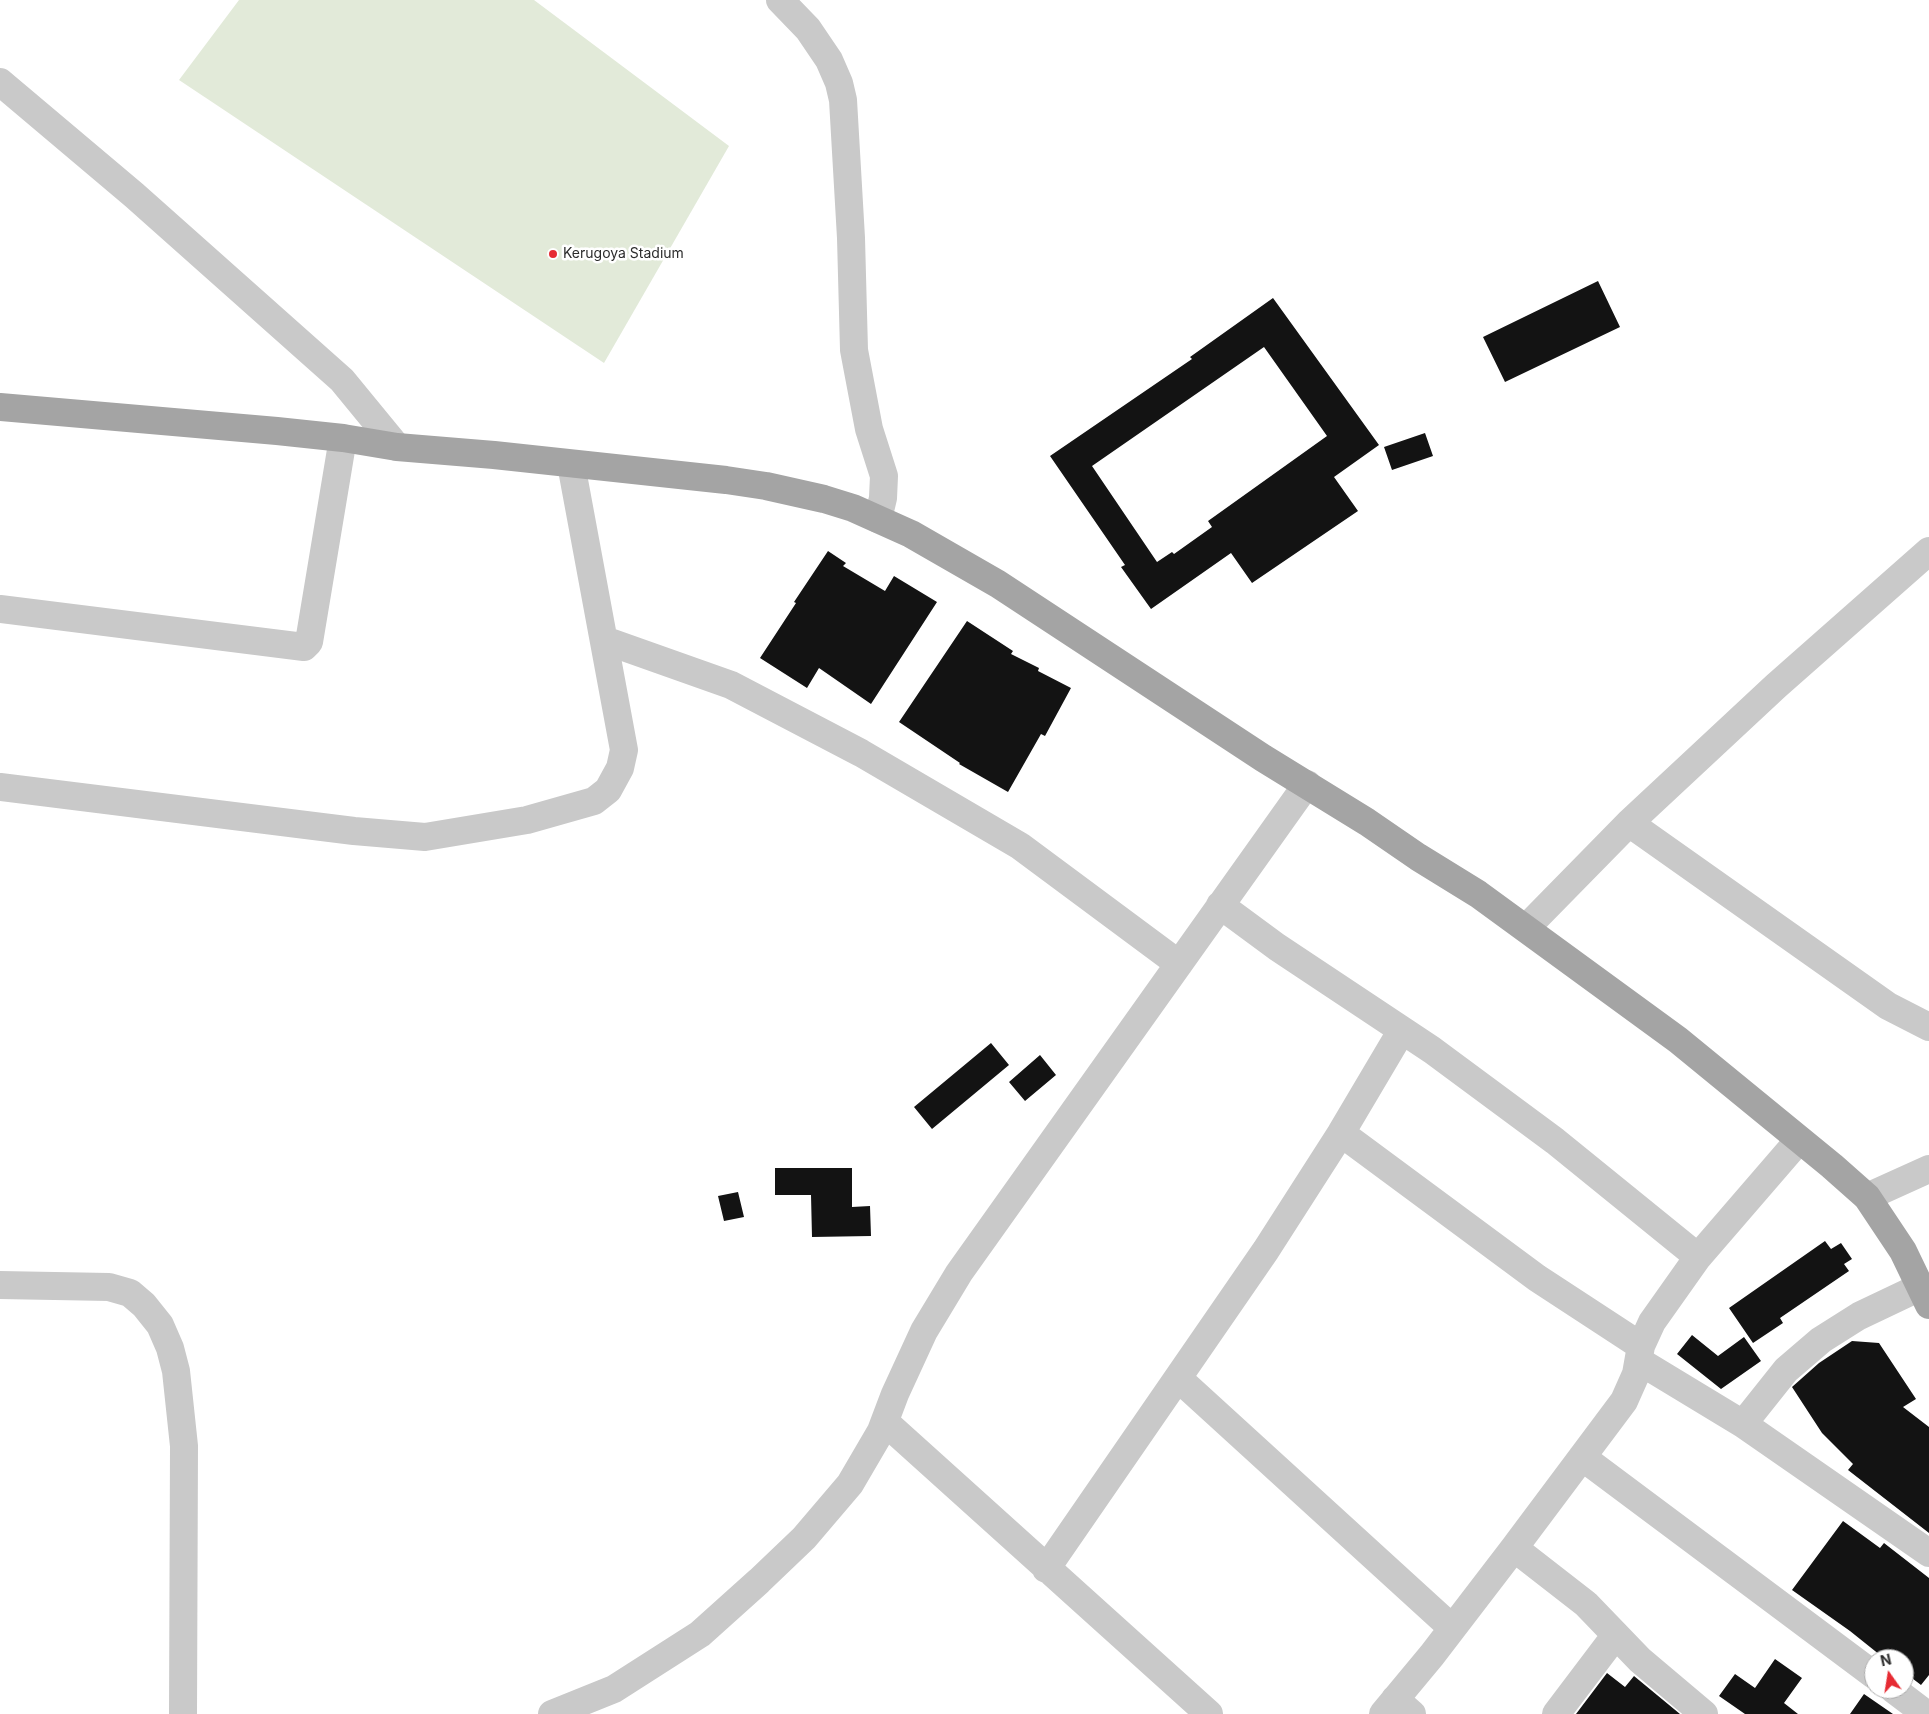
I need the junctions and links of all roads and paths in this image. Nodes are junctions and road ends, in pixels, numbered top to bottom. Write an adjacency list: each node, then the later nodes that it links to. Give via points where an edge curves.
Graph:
1 (780, 0): 7 (street, via 808,29 829,60 843,100 854,350 869,429 884,476)
2 (0, 82): 5 (street, via 134,195 342,380)
3 (0, 407): 4 (main road)
4 (343, 438): 5 (main road); 9 (street, via 309,642 304,647)
5 (397, 447): 6 (main road)
6 (571, 464): 7 (main road, via 674,473 766,486 824,499); 10 (street)
7 (878, 519): 11 (main road, via 911,534 998,584)
8 (1929, 551): 13 (street, via 1776,686)
9 (0, 609)
10 (604, 640): 12 (street, via 624,750 620,768 608,790 594,801 527,820 425,837); 16 (street, via 731,685 861,753 1020,846)
11 (1307, 784): 14 (street); 15 (main road)
12 (0, 787)
13 (1629, 823): 15 (street); 17 (street, via 1888,1006)
14 (1220, 905): 16 (street); 18 (street)
15 (1526, 928): 20 (main road, via 1678,1040)
16 (1178, 964): 28 (street, via 959,1273 924,1331)
17 (1929, 1027)
18 (1402, 1030): 19 (street); 23 (street, via 1555,1141)
19 (1341, 1132): 26 (street); 27 (street)
20 (1798, 1140): 22 (main road); 23 (street)
21 (1929, 1169): 22 (street)
22 (1867, 1197): 25 (main road, via 1903,1251)
23 (1698, 1257): 26 (street, via 1652,1322)
24 (0, 1285): 39 (street, via 109,1287 130,1293 160,1326 170,1348 176,1371 184,1446)
25 (1924, 1296): 29 (street, via 1859,1316 1821,1340 1786,1370)
26 (1640, 1354): 29 (street); 30 (street, via 1636,1374 1624,1401)
27 (1179, 1379): 33 (street); 34 (street)
28 (885, 1422): 33 (street); 40 (street, via 850,1484 804,1538 700,1634 614,1689)
29 (1743, 1424): 32 (street)
30 (1582, 1456): 31 (street); 36 (street)
31 (1514, 1548): 34 (street); 35 (street, via 1586,1604)
32 (1929, 1553)
33 (1046, 1569): 41 (street)
34 (1452, 1628): 38 (street)
35 (1615, 1636): 42 (street); 43 (street)
36 (1864, 1668)
37 (1906, 1699): 44 (street)
38 (1397, 1709)
39 (183, 1714)
40 (552, 1714)
41 (1209, 1714)
42 (1556, 1714)
43 (1704, 1714)
44 (1926, 1714)

